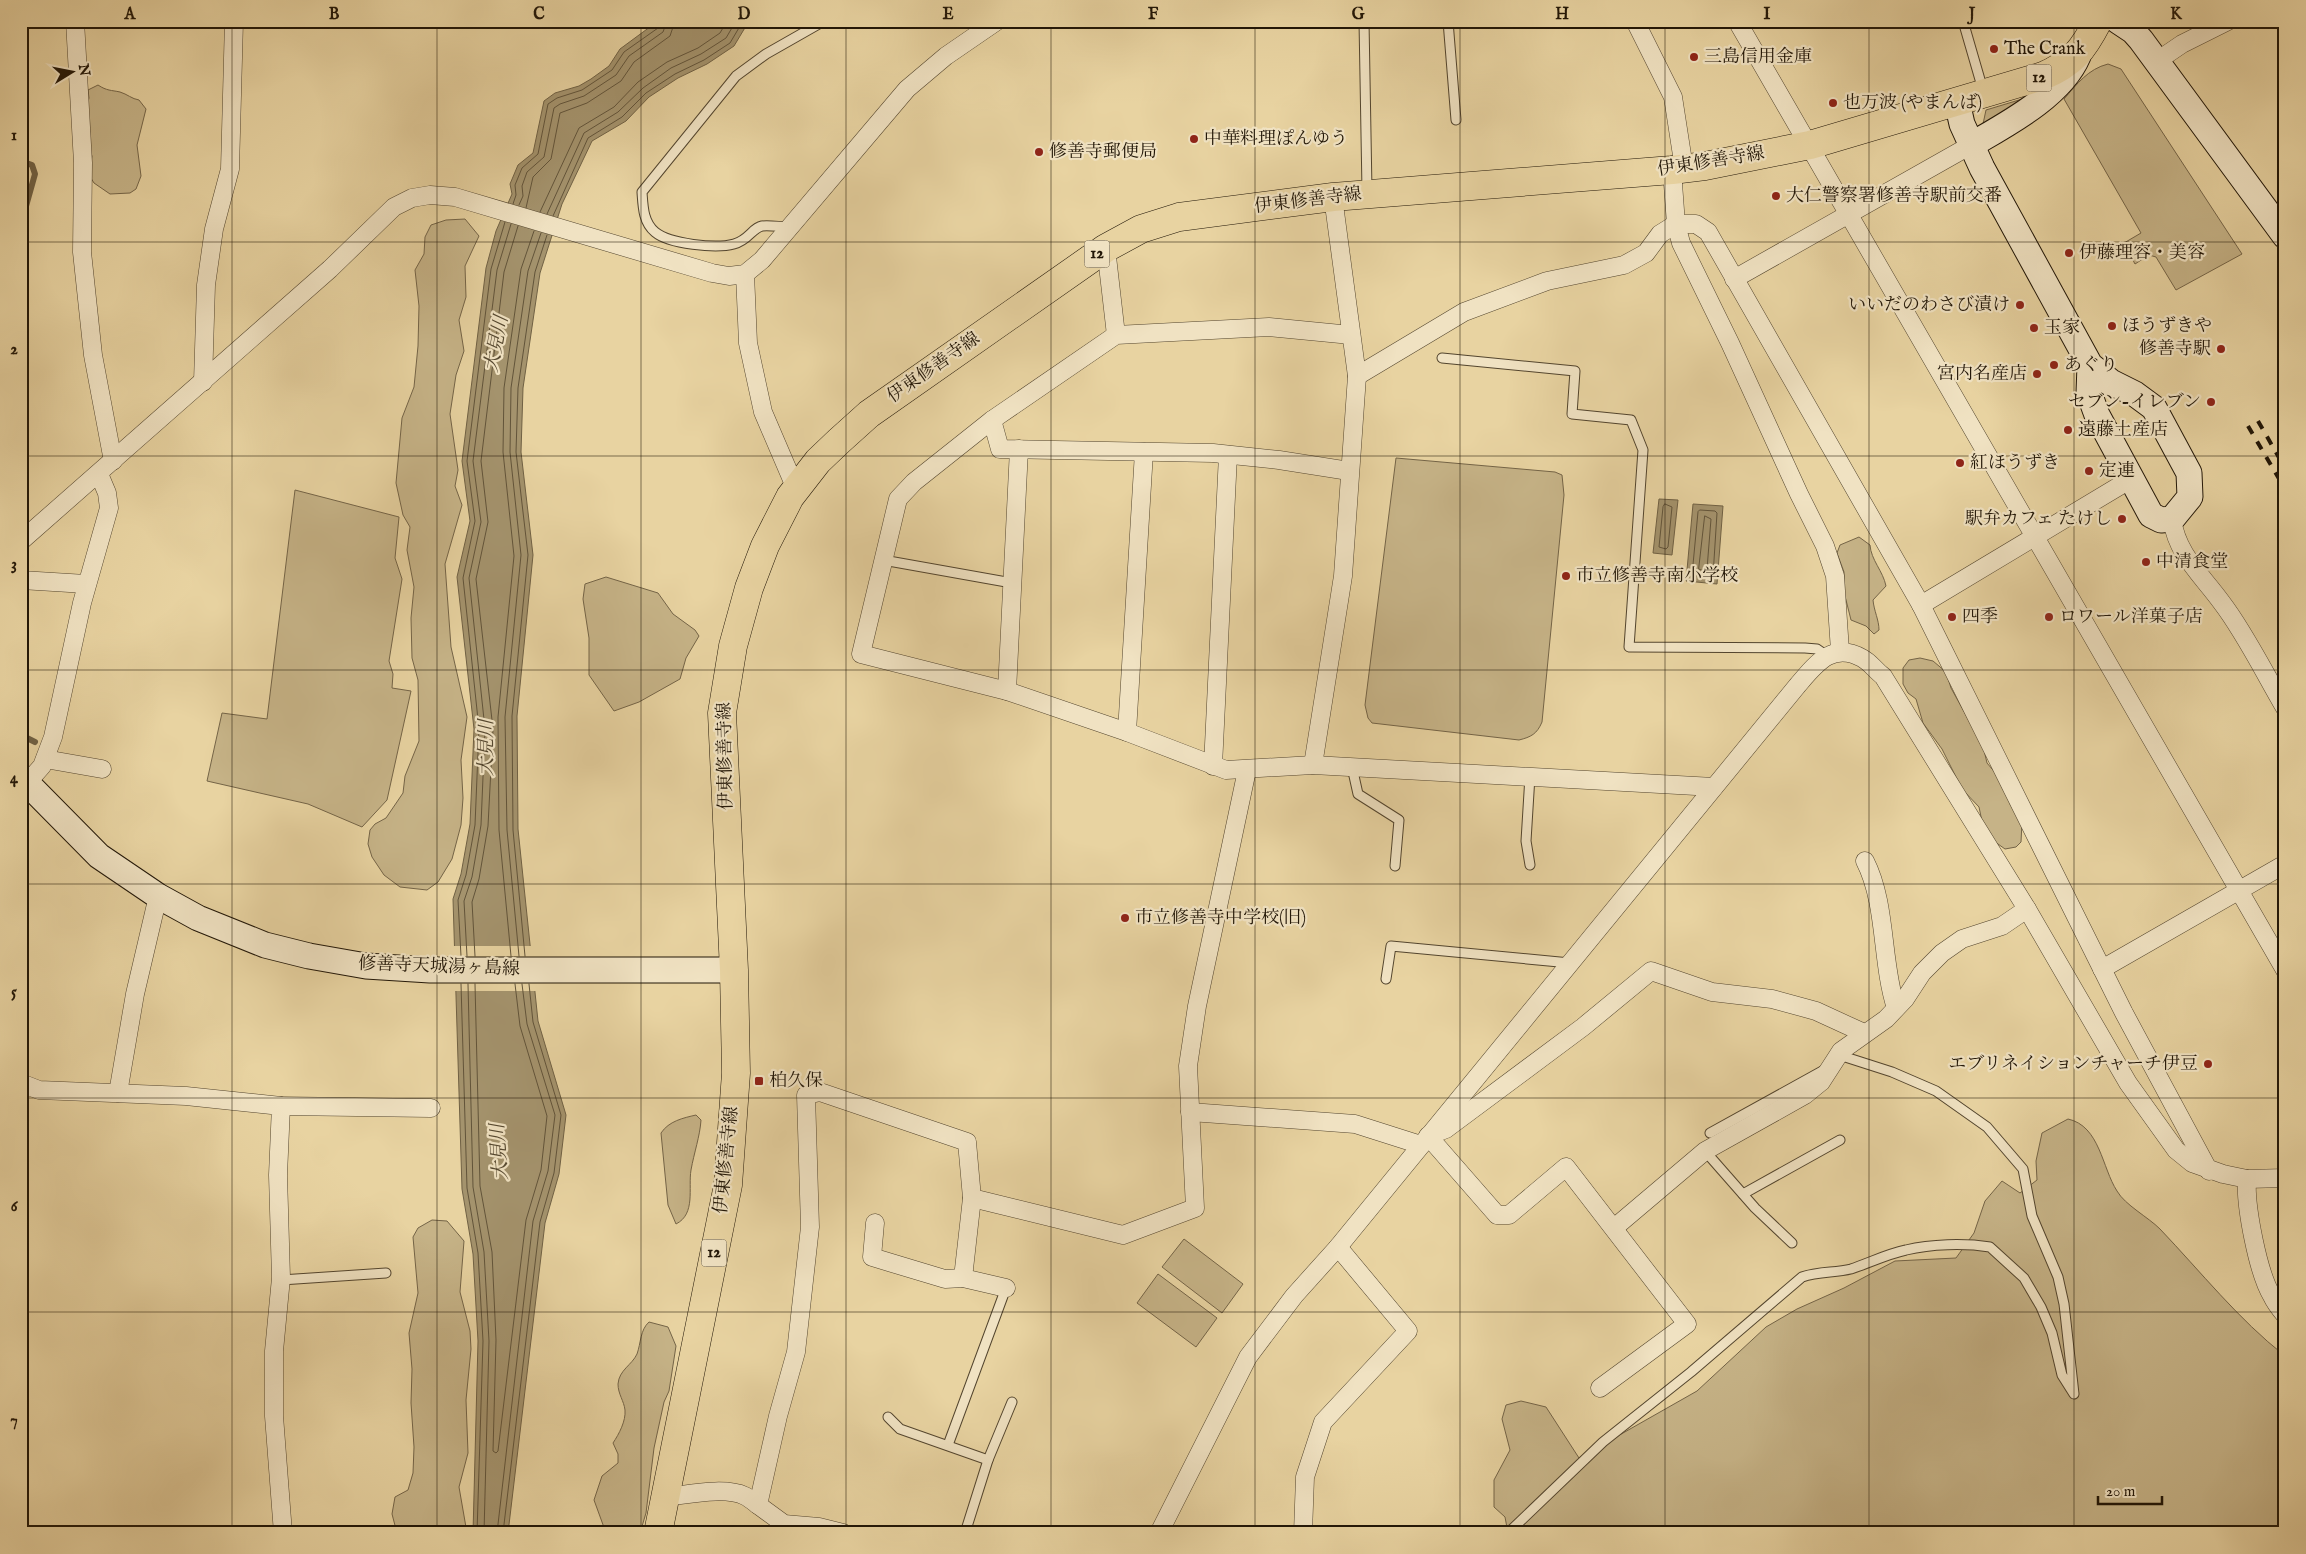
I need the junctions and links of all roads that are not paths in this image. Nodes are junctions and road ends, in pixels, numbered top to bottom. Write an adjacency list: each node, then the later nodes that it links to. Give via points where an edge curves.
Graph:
1 (75, 21): 40 (street, via 86,301)
2 (234, 21): 35 (street, via 230,169 216,222 206,285)
3 (824, 21): 25 (lane, via 766,54 736,76 642,192 647,221 663,237 713,247 745,241 762,226)
4 (997, 21): 25 (street, via 946,56 907,89)
5 (1364, 21): 21 (lane)
6 (1448, 21): 17 (lane)
7 (1634, 21): 20 (street, via 1673,98)
8 (1737, 21): 18 (street)
9 (1963, 21): 15 (lane)
10 (2098, 21): 13 (main road, 伊東修善寺線 / 12)
11 (2118, 21): 14 (street, via 2133,31)
12 (2228, 21): 14 (street, via 2182,44)
13 (2079, 54): 15 (main road, 伊東修善寺線 / 12, via 2062,68); 19 (street, via 2074,66 2053,91)
14 (2157, 61): 26 (street)
15 (1984, 94): 16 (main road, 伊東修善寺線 / 12)
16 (1957, 102): 18 (main road, 伊東修善寺線 / 12); 19 (street)
17 (1456, 120)
18 (1810, 145): 20 (main road, 伊東修善寺線 / 12); 23 (street)
19 (1971, 145): 23 (street); 33 (street)
20 (1678, 169): 21 (main road, 伊東修善寺線 / 12); 24 (street)
21 (1368, 194): 22 (main road, 伊東修善寺線 / 12)
22 (1333, 197): 27 (main road, 伊東修善寺線 / 12, via 1179,217 1141,229); 31 (street)
23 (1848, 215): 29 (street); 46 (street)
24 (1676, 224): 29 (street, via 1696,224 1708,232); 34 (street, via 1660,234 1646,253 1624,265 1547,281 1464,312); 53 (street, via 1681,243 1825,546 1835,576)
25 (792, 228): 28 (street)
26 (2285, 236)
27 (1106, 248): 30 (street); 44 (main road, 伊東修善寺線 / 12, via 868,414 818,461)
28 (745, 274): 35 (street, via 712,273 455,197 421,196 394,207); 44 (street, via 748,343 763,412)
29 (1734, 279): 52 (street)
30 (1116, 335): 31 (street, via 1269,327); 36 (street)
31 (1351, 335): 34 (street)
32 (1442, 358): 53 (lane, via 1575,371 1572,414 1631,420 1643,450 1629,647 1806,648)
33 (2090, 365): 43 (street, via 2089,393); 45 (street, via 2154,408 2189,472 2190,497)
34 (1357, 376): 41 (street)
35 (203, 382): 40 (street)
36 (992, 420): 37 (street, via 1000,449); 48 (street, via 914,482 898,499)
37 (1019, 449): 38 (street); 51 (street)
38 (1144, 452): 39 (street); 56 (street)
39 (1228, 455): 41 (street); 59 (street)
40 (114, 461): 42 (street)
41 (1349, 472): 58 (street, via 1343,576)
42 (99, 474): 47 (street); 50 (street, via 109,508)
43 (2131, 479): 45 (street, via 2151,514 2161,520); 46 (street)
44 (796, 489): 75 (main road, 伊東修善寺線 / 12, via 765,546 750,588 733,646 722,713)
45 (2172, 519): 55 (street, via 2174,536 2184,556 2223,603)
46 (2036, 537): 52 (street); 70 (street)
47 (21, 541)
48 (883, 560): 51 (lane); 54 (street, via 861,654)
49 (21, 580): 50 (street)
50 (86, 584): 57 (street)
51 (1012, 584): 54 (street)
52 (1921, 605): 74 (street)
53 (1833, 653): 65 (street, via 1797,686); 72 (street, via 1862,658 1883,676)
54 (1007, 691): 56 (street)
55 (2285, 708)
56 (1127, 732): 59 (street)
57 (45, 759): 61 (street); 64 (street)
58 (1313, 765): 60 (street); 62 (street)
59 (1213, 766): 62 (street)
60 (1352, 767): 63 (street); 69 (lane, via 1358,794 1399,820)
61 (102, 769)
62 (1247, 770): 85 (street, via 1197,1006 1188,1066)
63 (1530, 776): 65 (street); 68 (lane, via 1526,841)
64 (25, 786): 71 (street, 修善寺天城湯ヶ島線, via 99,856)
65 (1714, 787): 73 (street)
66 (1865, 861): 78 (street, via 1870,870 1889,988)
67 (2285, 864): 70 (street)
68 (1530, 865)
69 (1395, 866)
70 (2239, 890): 74 (street); 76 (street)
71 (158, 896): 75 (street, 修善寺天城湯ヶ島線, via 198,918 265,945 366,966 430,970); 82 (street)
72 (2028, 910): 78 (street, via 2002,926 1962,939 1942,952); 90 (street, via 2152,1119 2176,1150)
73 (1570, 963): 77 (lane, via 1391,946); 88 (street)
74 (2102, 969): 90 (street)
75 (734, 970): 109 (main road, 伊東修善寺線 / 12, via 736,1073 728,1185)
76 (2285, 970)
77 (1386, 979)
78 (1896, 1008): 79 (street, via 1886,1019)
79 (1864, 1033): 80 (street); 88 (street, via 1816,1011 1772,999 1712,992 1650,972 1446,1129)
80 (1835, 1061): 86 (lane); 89 (street, via 1821,1082 1805,1095); 117 (lane, via 1899,1075 1936,1092 1987,1127 2023,1169 2032,1216 2058,1277 2074,1394 2062,1375 2052,1333 2041,1307 2024,1278 1990,1247 1968,1245 1906,1250 1852,1268 1802,1277 1603,1442)
81 (21, 1083): 82 (street, via 39,1090)
82 (118, 1093): 83 (street)
83 (280, 1106): 84 (street); 101 (street)
84 (430, 1108)
85 (1190, 1112): 88 (street, via 1355,1124); 94 (street, via 1195,1208 1124,1235)
86 (1710, 1132)
87 (1840, 1140): 93 (lane)
88 (1425, 1141): 96 (street, via 1497,1215 1509,1215 1566,1167); 98 (street)
89 (1705, 1151): 93 (lane); 96 (street)
90 (2209, 1171): 92 (street)
91 (2285, 1178): 92 (street)
92 (2247, 1179): 103 (street, via 2246,1197 2260,1260 2270,1295)
93 (1743, 1194): 97 (lane)
94 (972, 1198): 100 (street); 110 (street, via 967,1142 820,1092 806,1095 810,1227 796,1352)
95 (875, 1223): 100 (street, via 872,1257 945,1279)
96 (1614, 1228): 104 (street, via 1687,1324)
97 (1792, 1243)
98 (1338, 1247): 115 (street, via 1294,1296 1248,1357); 116 (street, via 1408,1331 1323,1422 1305,1477)
99 (386, 1273): 101 (lane)
100 (963, 1278): 102 (street)
101 (281, 1280): 111 (street, via 274,1351 274,1416)
102 (1006, 1288): 107 (lane)
103 (2285, 1315)
104 (1600, 1388)
105 (1012, 1402): 108 (lane)
106 (888, 1417): 107 (lane, via 900,1429)
107 (948, 1446): 108 (lane)
108 (988, 1460): 114 (lane)
109 (665, 1498): 110 (street, via 732,1492); 112 (main road, 伊東修善寺線 / 12)
110 (758, 1505): 113 (street, via 784,1524)
111 (283, 1533)
112 (658, 1533)
113 (843, 1533)
114 (965, 1533)
115 (1159, 1533)
116 (1303, 1533)
117 (1508, 1533)

